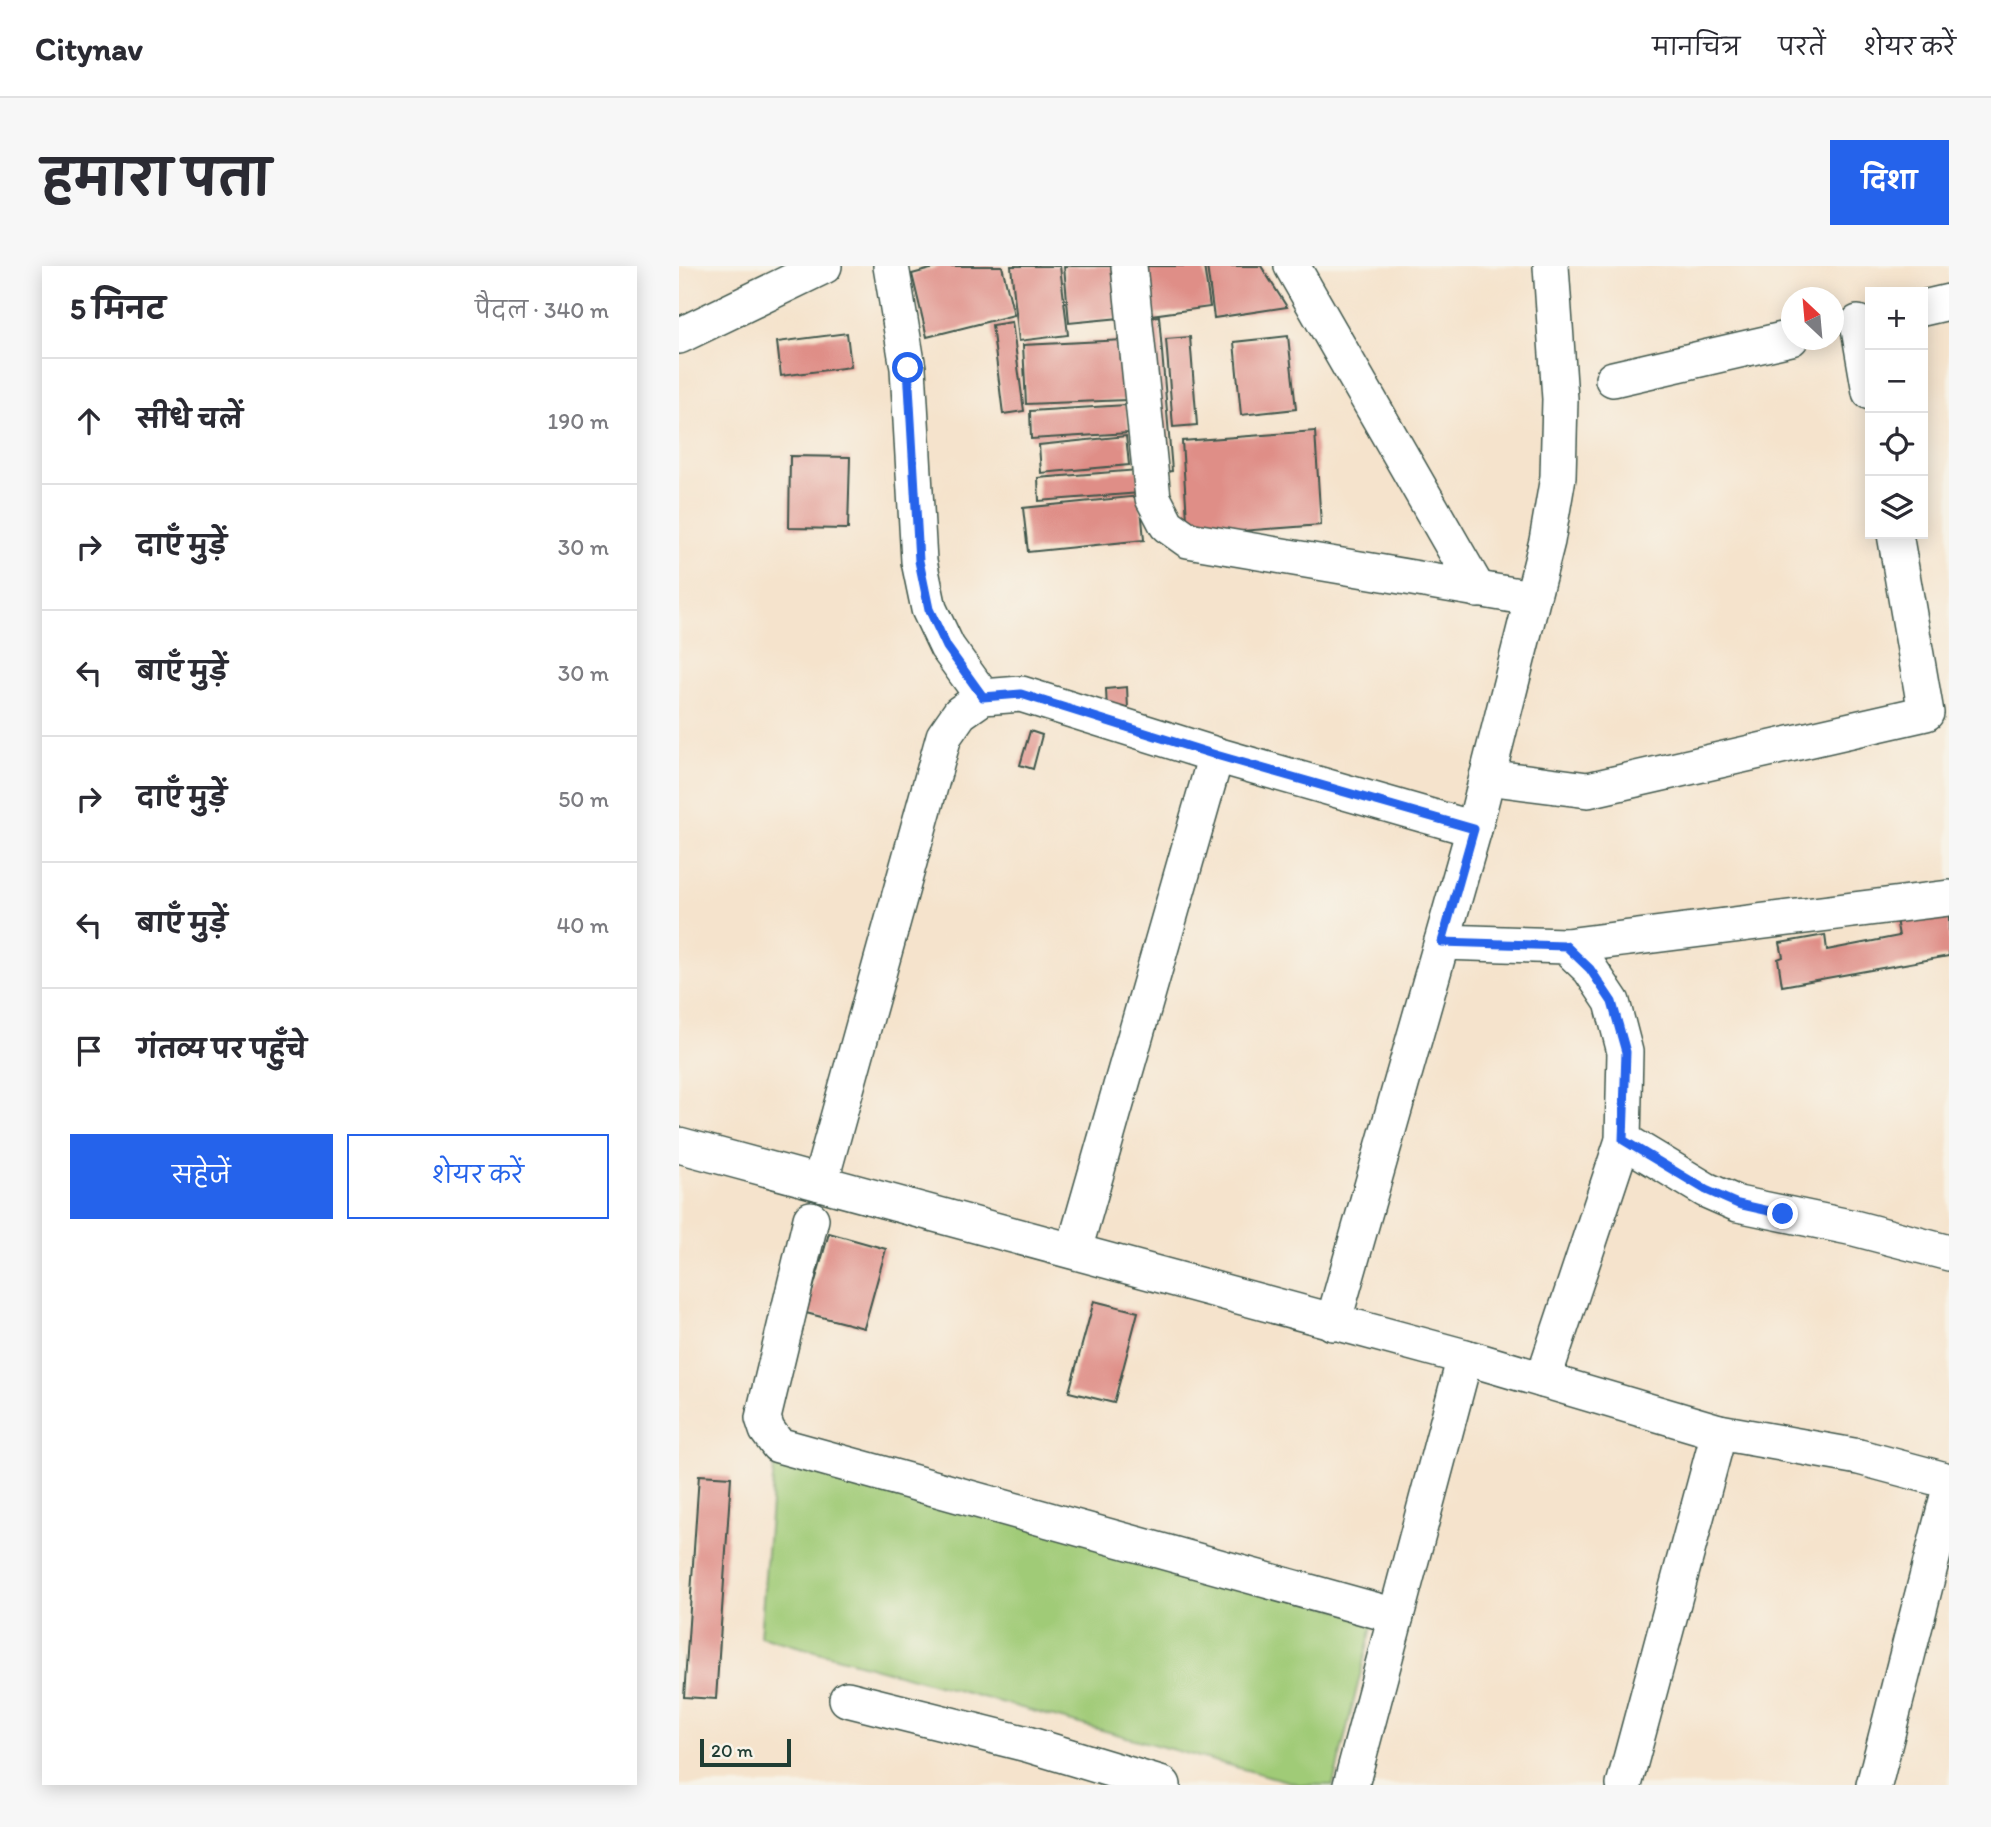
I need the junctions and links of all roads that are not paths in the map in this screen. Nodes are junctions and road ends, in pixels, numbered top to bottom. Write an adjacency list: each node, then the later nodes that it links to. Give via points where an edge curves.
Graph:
1 (824, 266): 9 (street)
2 (891, 266): 16 (street, via 908,368 919,561 929,609 947,647)
3 (1129, 266): 14 (street, via 1153,498 1167,525 1188,540)
4 (1292, 266): 14 (street)
5 (1551, 266): 15 (street, via 1560,399 1558,477)
6 (1949, 302): 7 (street)
7 (1928, 307)
8 (1854, 324): 11 (street)
9 (679, 336)
10 (1781, 340): 12 (street)
11 (1865, 371)
12 (1613, 379)
13 (1896, 539): 18 (street, via 1926,713 1588,790)
14 (1478, 590): 15 (street)
15 (1531, 598): 18 (street)
16 (983, 697): 17 (street, via 1021,694); 25 (street, via 960,713 944,736)
17 (1216, 755): 19 (street); 27 (street)
18 (1487, 776): 19 (street)
19 (1474, 829): 21 (street)
20 (1949, 898): 22 (street)
21 (1442, 942): 22 (street); 29 (street)
22 (1566, 946): 23 (street, via 1590,969 1612,1002 1626,1052)
23 (1623, 1140): 28 (street, via 1738,1204); 31 (street)
24 (679, 1145): 25 (street)
25 (820, 1183): 27 (street)
26 (811, 1219): 35 (street, via 763,1418 778,1445)
27 (1073, 1250): 29 (street)
28 (1949, 1253)
29 (1333, 1323): 30 (street)
30 (1465, 1357): 31 (street); 35 (street)
31 (1543, 1380): 32 (street)
32 (1719, 1432): 33 (street, via 1859,1457); 39 (street)
33 (1949, 1481)
34 (1949, 1492): 40 (street)
35 (1396, 1616): 38 (street)
36 (848, 1699): 37 (street, via 1027,1744)
37 (1163, 1785)
38 (1351, 1785)
39 (1624, 1785)
40 (1874, 1785)

